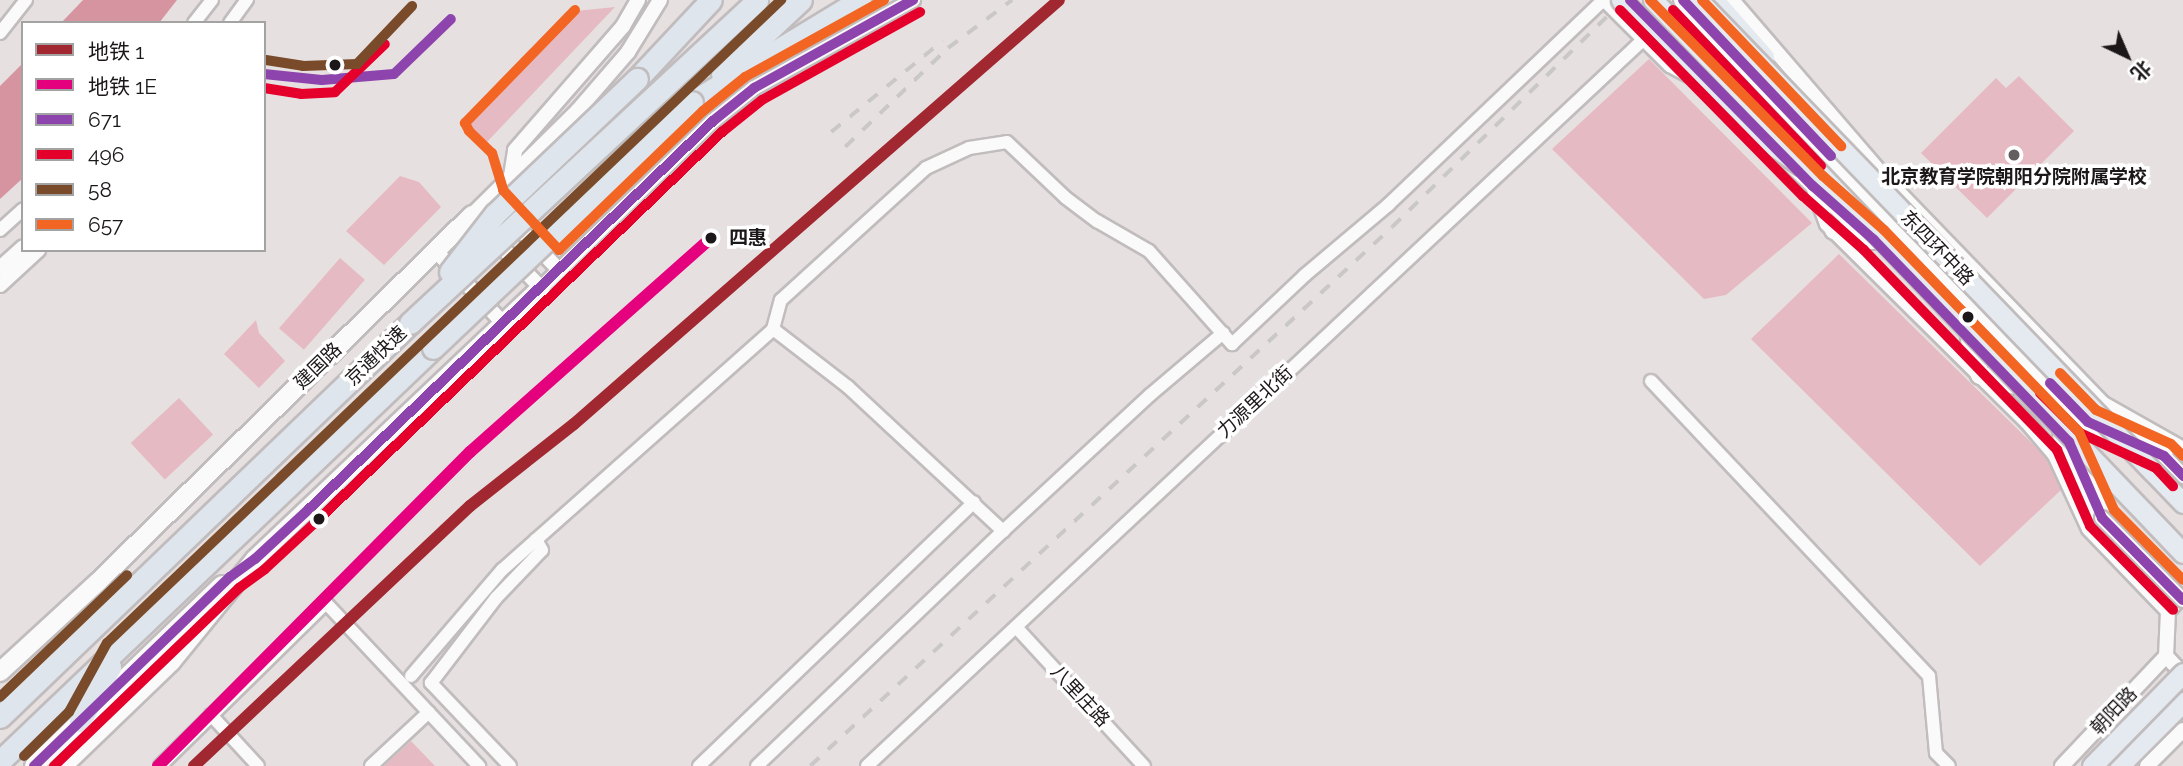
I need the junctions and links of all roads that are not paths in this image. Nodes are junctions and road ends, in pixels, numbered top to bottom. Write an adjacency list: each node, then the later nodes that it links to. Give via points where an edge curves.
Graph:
1 (26, 0): 22 (street)
2 (212, 0): 20 (street)
3 (247, 0): 21 (street)
4 (638, 0): 30 (street, via 623,26 514,150)
5 (660, 0): 30 (street, 建国路, via 628,52)
6 (692, 0): 26 (highway)
7 (711, 0): 26 (highway)
8 (757, 0): 46 (highway, 京通快速, bridge)
9 (801, 0): 28 (highway, 京通快速)
10 (860, 0): 28 (highway)
11 (913, 0): 43 (street, via 754,88 713,121)
12 (1604, 0): 23 (street, 东四环中路); 49 (street, via 1388,205 1232,344)
13 (1621, 0): 32 (highway, bridge, via 1748,128)
14 (1630, 0): 25 (main road, 东四环中路)
15 (1653, 0): 32 (highway, 东四环中路, bridge)
16 (1684, 0): 24 (main road, 东四环中路)
17 (1698, 0): 29 (highway, 东四环中路, bridge)
18 (1714, 0): 29 (highway, bridge)
19 (1732, 0): 54 (street, 东四环中路, via 1885,178 2102,403)
20 (196, 21)
21 (231, 21)
22 (0, 33)
23 (1644, 39): 27 (street, 东四环中路, via 1670,65); 66 (street, 力源里北街)
24 (1726, 45): 25 (main road); 55 (main road, 东四环中路, via 2088,422)
25 (1700, 71): 27 (main road, 东四环中路)
26 (637, 79): 46 (highway, bridge, via 495,214)
27 (1719, 90): 31 (main road, 东四环中路)
28 (692, 102): 67 (highway, 京通快速, bridge)
29 (1861, 169): 58 (highway, 东四环中路, bridge)
30 (512, 176): 33 (street, 建国路)
31 (1813, 186): 37 (street, 东四环中路, via 1827,224); 38 (main road, 东四环中路)
32 (1839, 192): 62 (highway, 东四环中路, bridge)
33 (490, 197): 35 (street, 建国路); 43 (street)
34 (21, 211): 36 (street)
35 (472, 215): 40 (main road, 建国路); 45 (street)
36 (0, 230)
37 (1834, 230): 38 (main road); 51 (street, 东四环中路)
38 (1874, 240): 50 (main road, 东四环中路)
39 (21, 249): 42 (street)
40 (436, 251): 47 (street); 69 (main road, 建国路)
41 (36, 252): 44 (street)
42 (0, 268)
43 (559, 270): 45 (street)
44 (0, 285)
45 (541, 288): 47 (main road)
46 (410, 323): 74 (highway, 京通快速)
47 (503, 323): 63 (main road)
48 (773, 329): 49 (street, via 781,300 926,167 969,148 1007,142 1066,198 1149,251); 57 (street, via 848,387); 61 (street)
49 (1223, 333): 60 (street)
50 (1970, 340): 51 (main road); 53 (main road, 东四环中路)
51 (1980, 375): 53 (main road); 65 (street, 东四环中路, via 2055,455 2089,529)
52 (1651, 381): 90 (street, via 1929,676 1936,753)
53 (2014, 385): 59 (main road, 东四环中路, via 2069,442)
54 (2183, 449)
55 (2164, 456): 56 (street, 东四环中路)
56 (2183, 476)
57 (974, 502): 60 (street); 86 (street)
58 (2183, 503)
59 (2102, 518): 64 (street, 东四环中路, bridge)
60 (1003, 531): 87 (street)
61 (536, 540): 71 (street, via 502,570); 85 (street, via 542,550 496,598 431,683)
62 (2183, 553)
63 (255, 559): 76 (main road, via 230,577); 80 (main road, via 171,662)
64 (2183, 598): 65 (street)
65 (2168, 611): 68 (street)
66 (1016, 627): 88 (street, 力源里北街); 89 (street, 八里庄路)
67 (117, 653): 76 (highway); 78 (highway, 京通快速)
68 (2166, 656): 70 (street); 91 (street, 朝阳路)
69 (0, 672)
70 (2183, 673): 92 (highway, 朝阳路, bridge)
71 (411, 676)
72 (2183, 702): 93 (highway)
73 (429, 712): 75 (street, via 326,603); 83 (street); 84 (street)
74 (2, 715)
75 (211, 715): 81 (street); 82 (street)
76 (80, 722): 79 (main road)
77 (2183, 730): 94 (street)
78 (0, 761)
79 (34, 766)
80 (63, 766)
81 (160, 766)
82 (258, 766)
83 (371, 766)
84 (479, 766)
85 (510, 766)
86 (699, 766)
87 (757, 766)
88 (867, 766)
89 (1144, 766)
90 (1949, 766)
91 (2062, 766)
92 (2092, 766)
93 (2119, 766)
94 (2147, 766)

